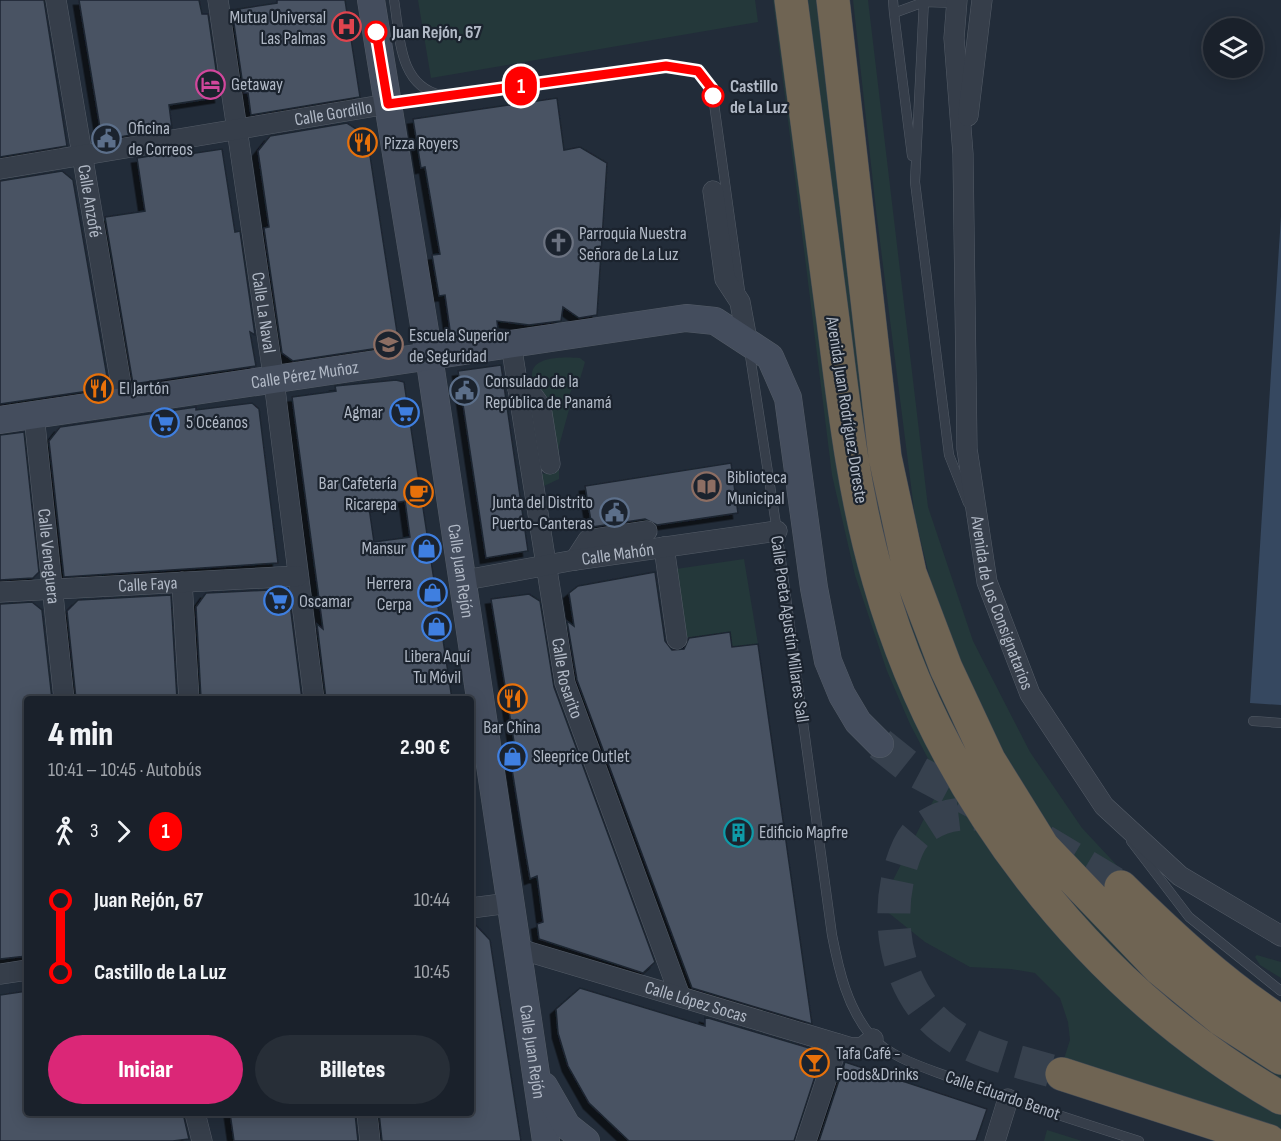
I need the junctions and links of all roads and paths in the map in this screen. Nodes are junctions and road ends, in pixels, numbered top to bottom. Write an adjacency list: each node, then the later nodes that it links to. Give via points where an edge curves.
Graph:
1 (56, 0): 17 (street, Calle Anzofé)
2 (218, 0): 15 (street, Calle La Naval)
3 (371, 0): 14 (street, Calle Juan Rejón)
4 (394, 0): 13 (lane, via 403,57 410,75 419,87)
5 (791, 0): 64 (highway, Avenida Juan Rodríguez Doreste, via 853,474 879,582 914,680 958,770 1010,853 1075,930 1139,996 1205,1049)
6 (833, 0): 61 (highway, Avenida Juan Rodríguez Doreste, via 885,457 910,573 946,668 989,760 1043,847 1160,969 1222,1020)
7 (893, 0): 11 (lane)
8 (982, 0): 16 (street, Avenida de Los Consignatarios)
9 (924, 1): 10 (lane); 11 (lane); 19 (lane)
10 (956, 2): 16 (street, Avenida de Los Consignatarios, via 954,38)
11 (894, 13): 19 (lane)
12 (666, 66): 13 (lane, Calle Gordillo); 21 (lane, Calle Poeta Agustín Millares Sall, via 698,71 712,89)
13 (449, 96): 14 (lane, Calle Gordillo)
14 (388, 104): 15 (street, Calle Gordillo); 23 (street, Calle Juan Rejón)
15 (237, 130): 17 (street, Calle Gordillo); 24 (street, Calle La Naval)
16 (963, 154): 30 (street, Avenida de Los Consignatarios, via 967,449)
17 (82, 156): 18 (street, Calle Gordillo); 26 (street, Calle Anzofé)
18 (0, 169)
19 (915, 182): 30 (lane, via 949,455)
20 (713, 191): 21 (street, via 725,279 740,302)
21 (747, 340): 22 (street, Calle Pérez Muñoz, via 715,321 701,318); 32 (lane, Calle Poeta Agustín Millares Sall); 47 (street, Calle Pérez Muñoz, via 770,357 788,398 828,661 858,722)
22 (511, 344): 23 (street, Calle Pérez Muñoz); 25 (street, Calle Rosarito)
23 (429, 356): 24 (street, Calle Pérez Muñoz); 37 (street, Calle Juan Rejón)
24 (274, 381): 26 (street, Calle Pérez Muñoz); 36 (street, Calle La Naval)
25 (518, 389): 29 (street, via 534,397 541,407); 35 (street, Calle Rosarito)
26 (124, 402): 27 (street, Calle Pérez Muñoz)
27 (34, 415): 28 (street, Calle Pérez Muñoz); 39 (street, Calle Veneguera)
28 (0, 420)
29 (550, 464)
30 (979, 530): 48 (street, Avenida de Los Consignatarios, via 987,582 1030,694)
31 (648, 531): 34 (street, via 588,540)
32 (777, 531): 33 (street, Calle Mahón); 59 (lane, Calle Poeta Agustín Millares Sall, via 832,935 841,981 857,1017)
33 (664, 547): 34 (street, Calle Mahón); 41 (street)
34 (575, 560): 35 (street, Calle Mahón)
35 (545, 566): 37 (street, Calle Mahón); 57 (street, Calle Rosarito, via 565,683)
36 (298, 576): 38 (street, Calle Faya); 44 (street, Calle La Naval)
37 (460, 581): 50 (street, Calle Juan Rejón)
38 (182, 582): 39 (street, Calle Faya); 43 (street)
39 (52, 589): 40 (street, Calle Faya); 42 (street, Calle Veneguera)
40 (0, 592)
41 (677, 639)
42 (64, 696)
43 (189, 696)
44 (314, 696)
45 (1253, 721): 46 (lane)
46 (1281, 723)
47 (880, 744)
48 (1104, 806): 52 (street, Avenida de Los Consignatarios, via 1180,876); 56 (lane, via 1189,918)
49 (1121, 887): 58 (highway, via 1196,957)
50 (510, 903): 51 (street); 53 (street, Calle Juan Rejón)
51 (474, 908)
52 (1281, 936)
53 (516, 948): 57 (street, Calle López Socas); 62 (street, Calle Juan Rejón)
54 (24, 970): 55 (street)
55 (0, 974)
56 (1281, 991)
57 (680, 996): 60 (street, Calle López Socas)
58 (1281, 1022)
59 (873, 1038): 60 (street, Calle López Socas, via 864,1047); 65 (lane, Calle Eduardo Benot, via 892,1053)
60 (838, 1044): 72 (street)
61 (1281, 1058)
62 (534, 1066): 70 (street, Calle Juan Rejón); 71 (street, via 562,1119)
63 (1062, 1074): 75 (highway)
64 (1281, 1098)
65 (1008, 1099): 73 (street); 74 (lane, Calle Eduardo Benot)
66 (196, 1116): 68 (street)
67 (367, 1116): 69 (street)
68 (202, 1141)
69 (370, 1141)
70 (546, 1141)
71 (586, 1141)
72 (806, 1141)
73 (995, 1141)
74 (1138, 1141)
75 (1269, 1141)

